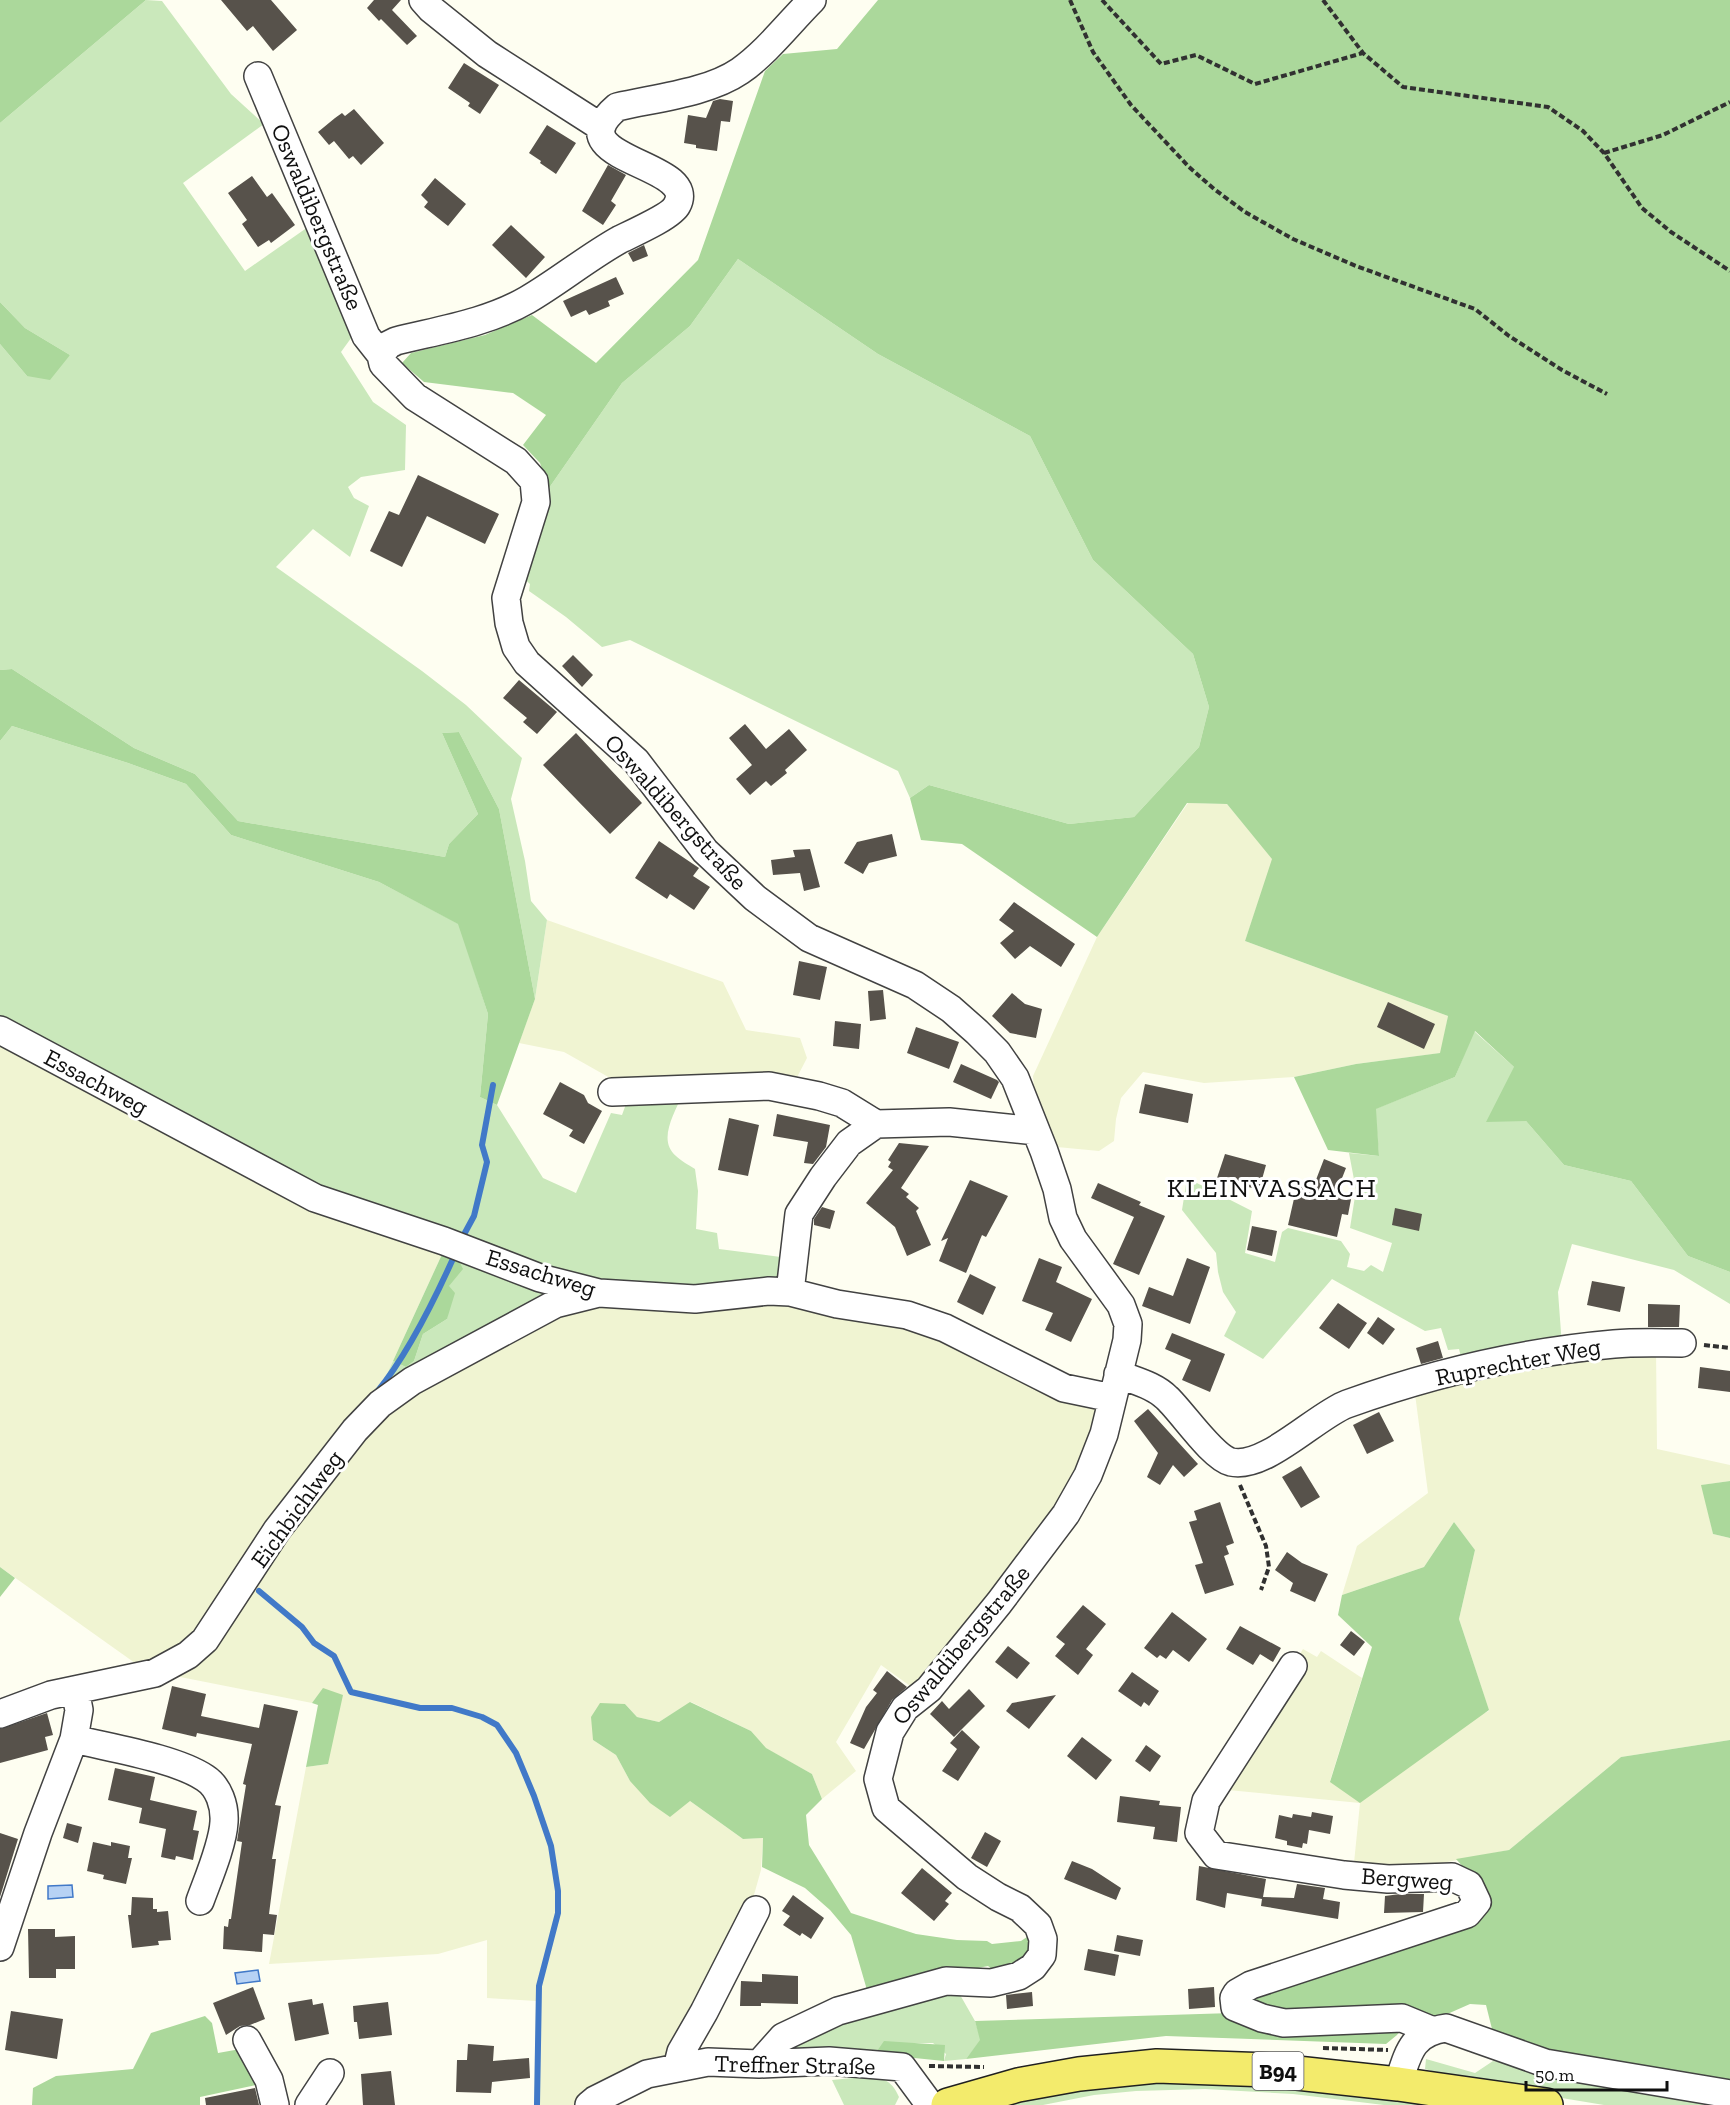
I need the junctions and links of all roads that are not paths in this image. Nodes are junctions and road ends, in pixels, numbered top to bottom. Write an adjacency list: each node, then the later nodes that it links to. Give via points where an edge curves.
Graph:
1 (423, 0): 4 (street, via 487,54)
2 (812, 0): 4 (street, via 739,72 699,88 617,107)
3 (258, 76): 5 (street, Oswaldibergstraße, via 366,336)
4 (601, 127): 5 (street, via 603,141 613,151 666,176 677,186 678,205 526,300 476,321 396,341)
5 (381, 355): 9 (street, Oswaldibergstraße, via 383,364 415,397 516,461 534,481 536,502 506,598 516,647 527,663 636,761 705,851 755,898 809,938 915,985 977,1032 1015,1078)
6 (0, 1030): 11 (street, Essachweg, via 315,1198 540,1278)
7 (612, 1092): 8 (street, via 769,1086 842,1103)
8 (876, 1124): 9 (street, via 949,1122); 10 (street, via 849,1143 799,1215)
9 (1036, 1131): 13 (street, Oswaldibergstraße, via 1073,1239 1121,1305 1128,1324)
10 (790, 1292): 11 (street, Essachweg, via 696,1299); 13 (street, Essachweg, via 908,1315 945,1328 1064,1388)
11 (599, 1293): 15 (street, Eichbichlweg, via 555,1304 412,1381 380,1404 277,1530 205,1640 188,1655 155,1673)
12 (1682, 1343): 13 (street, Ruprechter Weg, via 1615,1344 1467,1367 1345,1405 1280,1448 1245,1463 1230,1462 1218,1454 1155,1389)
13 (1115, 1386): 25 (street, Oswaldibergstraße, via 1104,1434 1088,1475 1066,1514 929,1689 905,1708 890,1732 878,1779 886,1808 967,1877 1020,1908 1038,1925 1043,1939 1042,1955 1019,1976 991,1983 946,1981 838,2011 783,2037)
14 (1293, 1666): 23 (street, Bergweg, via 1206,1801 1199,1833 1216,1854 1344,1875 1388,1879 1452,1877 1469,1885 1477,1902 1467,1914 1251,1985 1237,1993 1235,2007 1284,2023 1402,2018)
15 (75, 1690): 16 (street, Eichbichlweg); 17 (street, via 79,1710)
16 (0, 1714)
17 (74, 1739): 18 (street, via 177,1765 207,1778 217,1790 224,1824); 20 (street)
18 (200, 1901)
19 (756, 1910): 22 (street, Treffner Straße)
20 (0, 1947)
21 (734, 1995): 22 (street)
22 (704, 2012): 26 (street, Treffner Straße, via 681,2052)
23 (1431, 2030): 28 (street, via 1410,2050); 29 (street, via 1446,2028 1545,2063)
24 (247, 2040): 30 (street, via 269,2080)
25 (759, 2064): 26 (street, Treffner Straße, via 708,2062); 33 (street, Treffner Straße, via 829,2061 902,2067)
26 (678, 2068): 32 (street, Treffner Straße, via 647,2074)
27 (330, 2073): 31 (street)
28 (1398, 2084): 34 (main road, B94, via 1269,2070 1157,2066 1018,2085); 35 (main road, B94)
29 (1730, 2094)
30 (275, 2105)
31 (309, 2105)
32 (589, 2105)
33 (930, 2105)
34 (948, 2105)
35 (1546, 2105)

